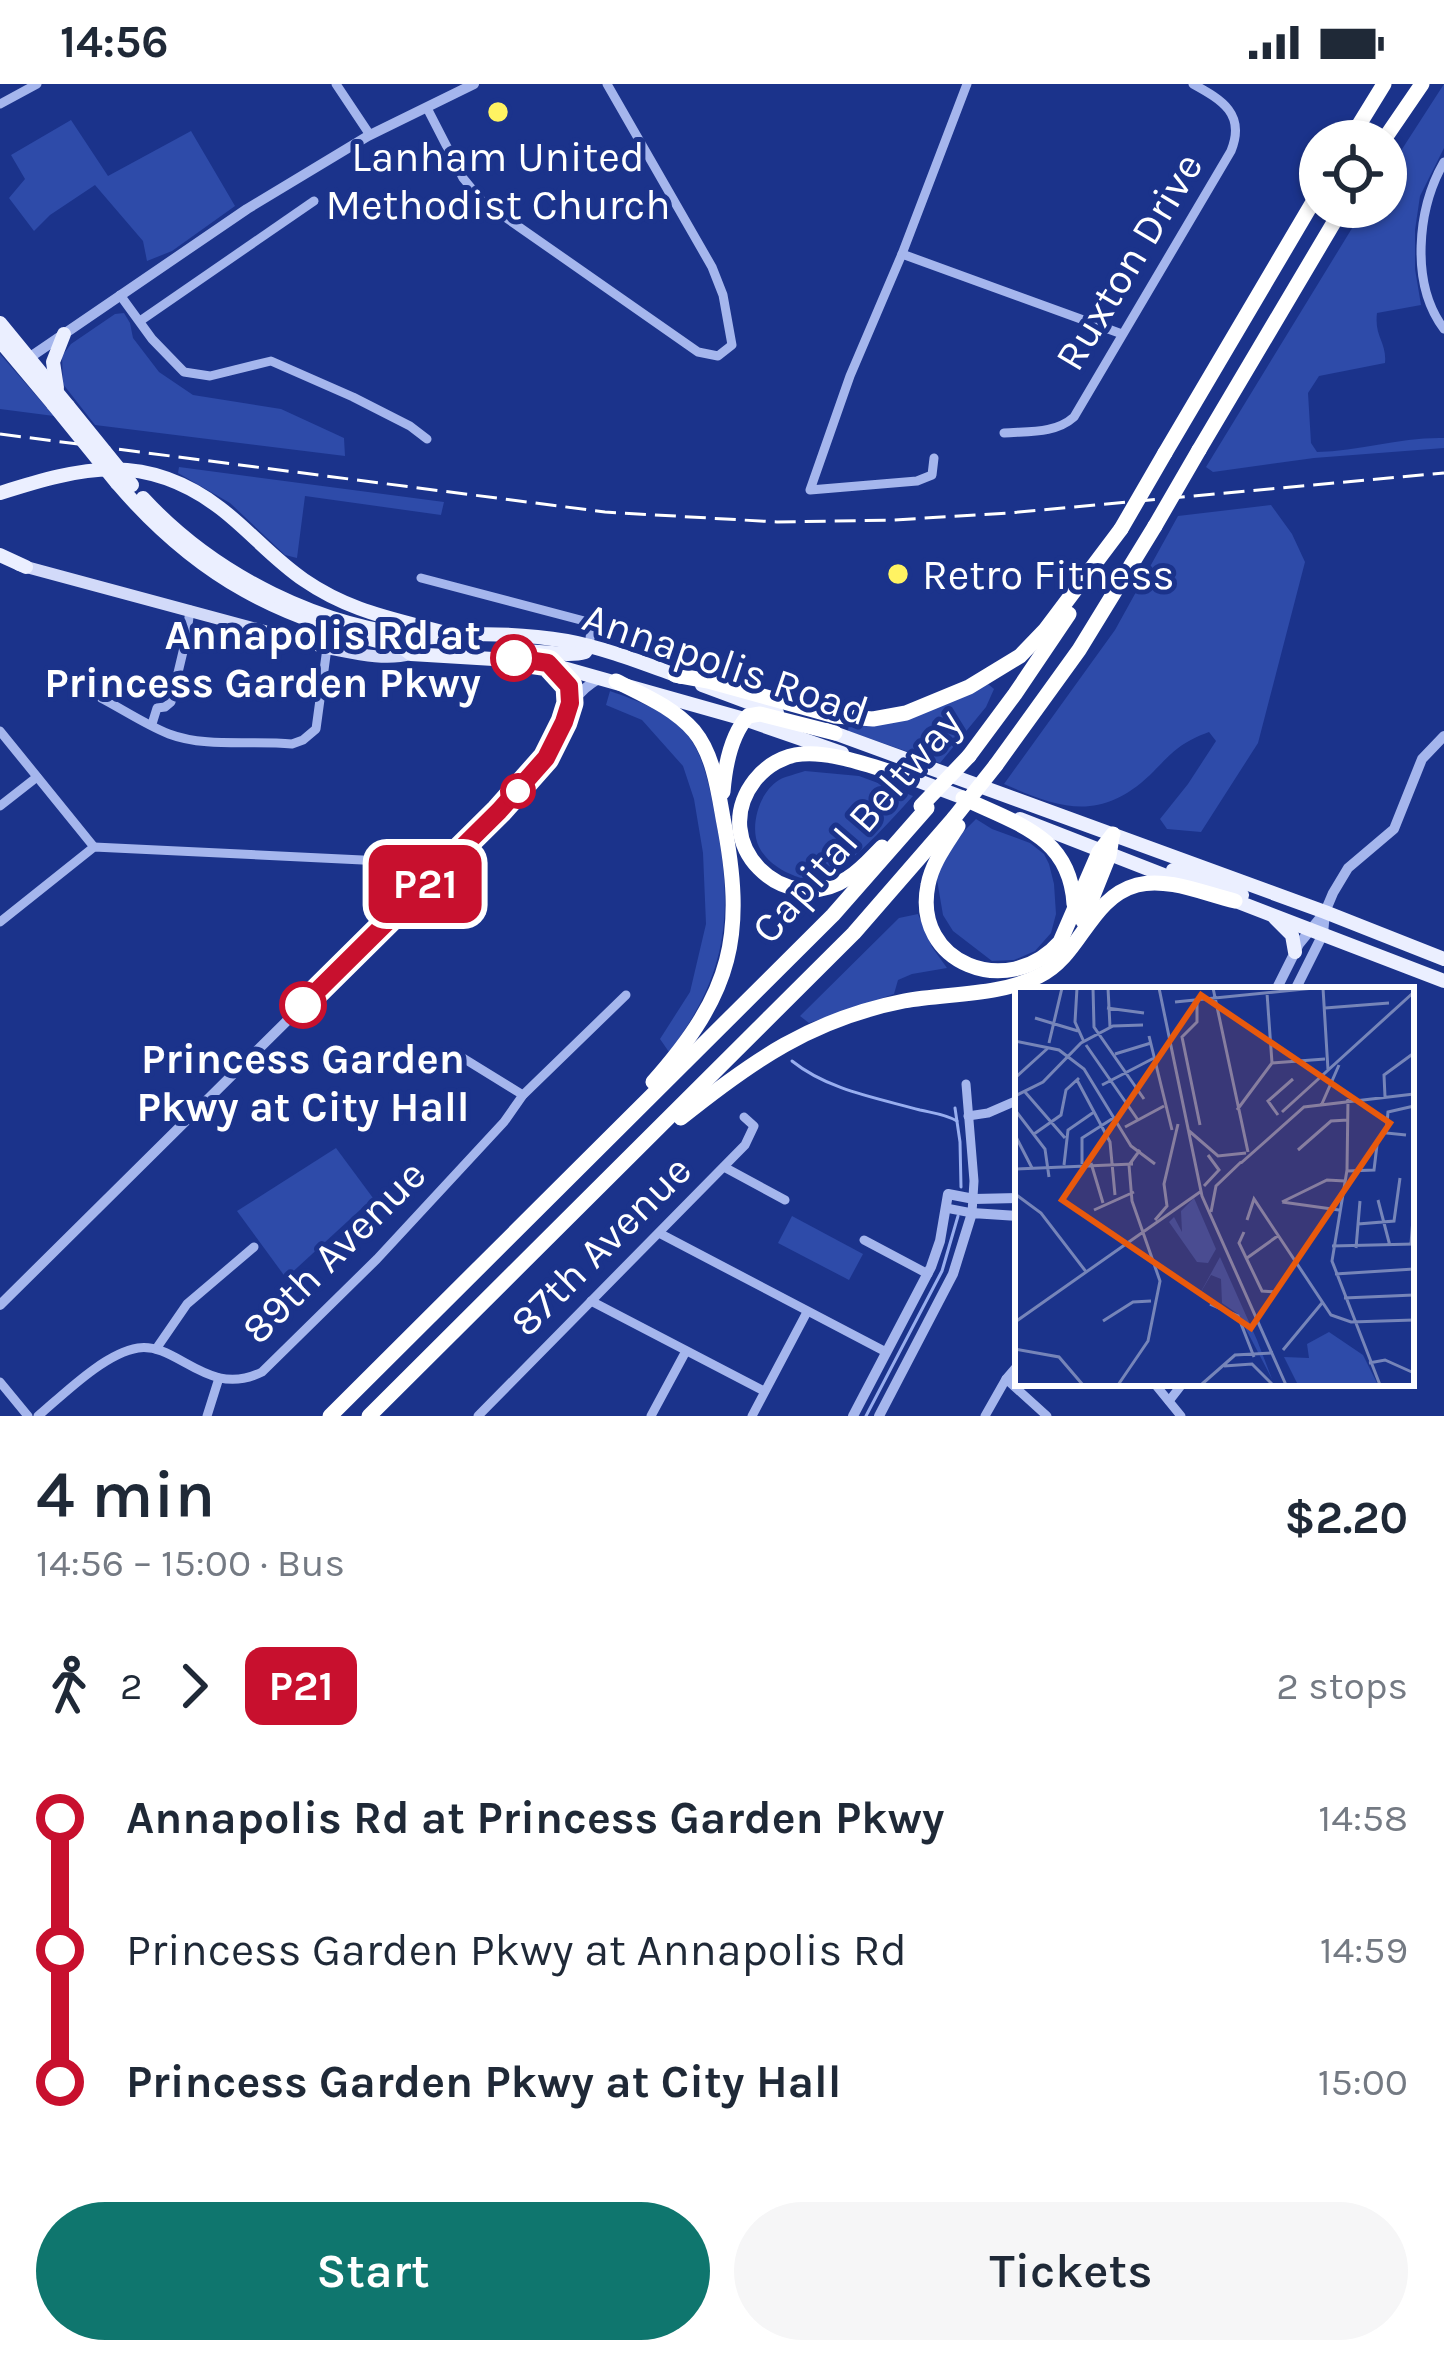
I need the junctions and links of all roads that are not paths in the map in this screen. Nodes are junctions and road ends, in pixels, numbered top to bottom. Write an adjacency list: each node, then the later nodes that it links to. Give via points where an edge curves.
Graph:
1 (37, 84): 9 (street)
2 (336, 84): 13 (street)
3 (474, 84): 10 (street)
4 (607, 84): 10 (street, via 712,267 732,345 718,356 698,352 482,201)
5 (967, 84): 18 (street)
6 (1193, 84): 24 (street, Ruxton Drive, via 1227,106 1235,143)
7 (1384, 84): 11 (highway)
8 (1420, 84): 12 (highway)
9 (0, 104)
10 (427, 108): 13 (street)
11 (1361, 120)
12 (1397, 120)
13 (370, 135): 19 (street)
14 (1444, 162): 22 (street, via 1422,225 1427,298)
15 (314, 200): 20 (street)
16 (1299, 226): 33 (highway, Capital Beltway, bridge)
17 (1331, 228): 59 (highway, Capital Beltway, bridge, via 1079,650)
18 (902, 254): 24 (street); 30 (street, via 810,490 917,482 932,475)
19 (121, 296): 20 (street); 23 (street)
20 (140, 321): 29 (street, via 184,373 210,376 271,361)
21 (0, 323): 26 (main road, Annapolis Road)
22 (1444, 329)
23 (64, 334): 26 (street); 27 (main road, via 52,362)
24 (1122, 334): 28 (street, Ruxton Drive, via 1072,420)
25 (0, 341): 26 (main road, Annapolis Road)
26 (25, 361): 27 (main road, Annapolis Road)
27 (60, 401): 31 (main road, Annapolis Road, bridge)
28 (1004, 433)
29 (427, 439)
30 (934, 458)
31 (125, 484): 38 (main road, Annapolis Road, via 200,549 280,597 380,630); 41 (main road, Annapolis Road, via 162,531 235,584 303,620)
32 (0, 497): 38 (main road, via 92,468 174,481 334,598)
33 (1120, 529): 44 (highway, via 1019,656 907,713 835,716); 57 (highway, Capital Beltway, bridge, via 1055,635)
34 (0, 558): 35 (main road)
35 (26, 567): 37 (main road)
36 (421, 578): 39 (street, via 592,623)
37 (190, 610): 40 (main road); 49 (street, via 171,702 157,708)
38 (453, 635): 39 (main road, Annapolis Road)
39 (589, 646): 42 (main road, via 577,656 520,650); 44 (main road, Annapolis Road)
40 (327, 649): 41 (main road); 49 (street, via 316,729 303,740 214,742)
41 (411, 654): 42 (main road, Annapolis Road)
42 (478, 657): 43 (main road, Annapolis Road)
43 (548, 663): 45 (main road, Annapolis Road); 47 (street, via 569,686)
44 (675, 675): 51 (main road, Annapolis Road)
45 (609, 679): 47 (street, via 585,686); 48 (main road, Annapolis Road); 58 (highway, via 692,729)
46 (101, 698): 49 (street)
47 (570, 703): 63 (street, via 546,758)
48 (744, 719): 51 (highway, via 760,714); 54 (main road, Annapolis Road); 58 (highway, via 728,758)
49 (152, 724)
50 (0, 731): 53 (street)
51 (835, 733): 60 (main road, Annapolis Road)
52 (1444, 736): 66 (street, via 1422,759 1394,829 1348,868)
53 (37, 777): 56 (street); 61 (street)
54 (910, 778): 55 (main road, Annapolis Road); 57 (highway, via 818,754 784,758 746,793 743,844 778,884 819,889 852,876)
55 (964, 798): 62 (main road, Annapolis Road); 67 (highway, via 1053,847 1072,881)
56 (0, 806)
57 (924, 807): 87 (highway, Capital Beltway, via 833,915)
58 (722, 808): 87 (highway, via 735,893 717,991 681,1051)
59 (958, 820): 67 (highway, via 933,869 927,904 936,934 956,958 997,973 1029,967 1052,952); 85 (highway, Capital Beltway)
60 (1113, 834): 62 (highway); 66 (main road, Annapolis Road)
61 (94, 848): 63 (street); 69 (street)
62 (1104, 854): 64 (main road, Annapolis Road); 67 (highway); 71 (highway)
63 (445, 864): 100 (street)
64 (1132, 864): 65 (main road, Annapolis Road); 66 (main road, via 1143,860 1309,920)
65 (1235, 901): 68 (main road, Annapolis Road); 71 (highway, via 1137,885 1108,900)
66 (1325, 912): 70 (street); 73 (main road, Annapolis Road)
67 (1074, 913)
68 (1271, 914): 70 (main road, Annapolis Road); 72 (main road, via 1292,935)
69 (0, 922)
70 (1316, 931): 72 (street); 74 (main road, Annapolis Road); 76 (street)
71 (1077, 938): 85 (highway, via 1050,970 1021,983 881,1006 802,1034 740,1071)
72 (1295, 952): 75 (street)
73 (1444, 959)
74 (1444, 981)
75 (1280, 987)
76 (1297, 987)
77 (626, 995): 80 (street, 89th Avenue)
78 (464, 1058): 80 (street)
79 (966, 1084): 82 (street)
80 (523, 1095): 106 (street, 89th Avenue, via 267,1369)
81 (1015, 1101): 82 (street)
82 (968, 1116): 89 (street)
83 (744, 1117): 84 (street, 87th Avenue, via 754,1126 751,1137)
84 (724, 1167): 91 (street); 95 (street, 87th Avenue)
85 (617, 1169): 117 (highway, Capital Beltway)
86 (948, 1180): 88 (street)
87 (556, 1192): 116 (highway, Capital Beltway)
88 (948, 1194): 89 (street); 92 (street)
89 (974, 1198): 90 (street); 93 (street)
90 (1015, 1198)
91 (784, 1200)
92 (946, 1208): 93 (street); 98 (street)
93 (972, 1213): 94 (street); 122 (street, via 953,1274)
94 (1015, 1216)
95 (659, 1233): 99 (street, 87th Avenue); 101 (street)
96 (864, 1240): 98 (street)
97 (254, 1247): 102 (street, via 187,1304)
98 (928, 1274): 104 (street)
99 (591, 1301): 103 (street); 118 (street, 87th Avenue)
100 (0, 1305)
101 (807, 1312): 104 (street); 111 (street)
102 (156, 1349): 106 (street, 89th Avenue); 114 (street, via 115,1358)
103 (686, 1351): 111 (street); 119 (street)
104 (886, 1352): 121 (street)
105 (1015, 1368): 107 (street)
106 (219, 1378): 115 (street)
107 (1006, 1379): 123 (street); 124 (street)
108 (0, 1382): 113 (street)
109 (1157, 1386): 112 (street)
110 (1181, 1386): 112 (street)
111 (764, 1391): 120 (street)
112 (1169, 1400): 125 (street)
113 (28, 1416)
114 (38, 1416)
115 (207, 1416)
116 (330, 1416)
117 (369, 1416)
118 (478, 1416)
119 (651, 1416)
120 (752, 1416)
121 (853, 1416)
122 (879, 1416)
123 (985, 1416)
124 (1047, 1416)
125 (1181, 1416)

